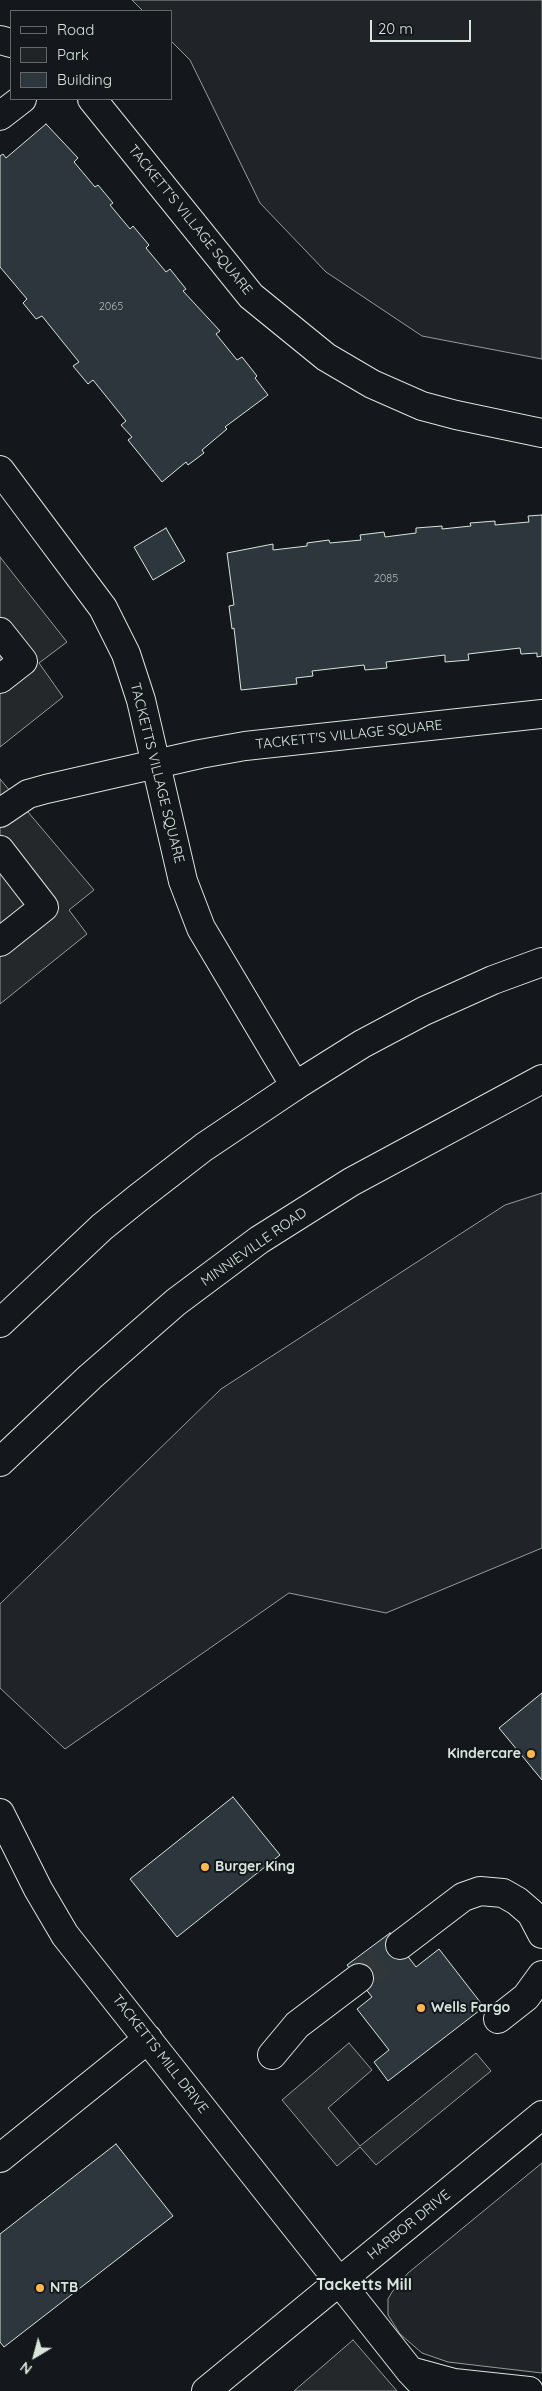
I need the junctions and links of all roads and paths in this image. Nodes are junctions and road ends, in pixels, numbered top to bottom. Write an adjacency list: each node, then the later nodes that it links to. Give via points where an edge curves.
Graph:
1 (21, 100): 3 (street)
2 (93, 100): 4 (street, TACKETT'S VILLAGE SQUARE, via 251,296 326,357 372,384 422,406)
3 (0, 116)
4 (542, 433)
5 (0, 470): 9 (street, TACKETTS VILLAGE SQUARE, via 103,608 126,654 142,700)
6 (0, 632): 7 (street, via 23,661)
7 (0, 679)
8 (542, 714): 9 (street, TACKETT'S VILLAGE SQUARE, via 245,746)
9 (156, 765): 10 (street, TACKETT'S VILLAGE SQUARE, via 28,794); 15 (street, TACKETTS VILLAGE SQUARE, via 183,881 201,928)
10 (0, 813)
11 (0, 850): 12 (street, via 44,907)
12 (0, 942)
13 (542, 962): 15 (street, via 424,1011 362,1044)
14 (542, 1078): 17 (street, MINNIEVILLE ROAD, via 351,1182 259,1240 176,1302)
15 (295, 1086): 16 (street, via 204,1147 102,1227)
16 (0, 1323)
17 (0, 1462)
18 (0, 1813): 24 (street, TACKETTS MILL DRIVE, via 38,1889 66,1935)
19 (542, 1934): 20 (street, via 531,1913 517,1901 503,1893 480,1891 463,1897)
20 (400, 1945)
21 (542, 1975): 23 (street, via 526,1997)
22 (359, 1978): 25 (street, via 298,2025)
23 (498, 2020)
24 (148, 2039): 27 (street); 28 (street, TACKETTS MILL DRIVE)
25 (272, 2056)
26 (542, 2115): 28 (street, HARBOR DRIVE)
27 (0, 2158)
28 (340, 2281): 29 (street, TACKETTS MILL DRIVE); 30 (street, HARBOR DRIVE)
29 (410, 2371): 31 (street, TACKETTS MILL DRIVE); 32 (street, via 454,2383)
30 (206, 2391)
31 (429, 2391)
32 (529, 2391)

